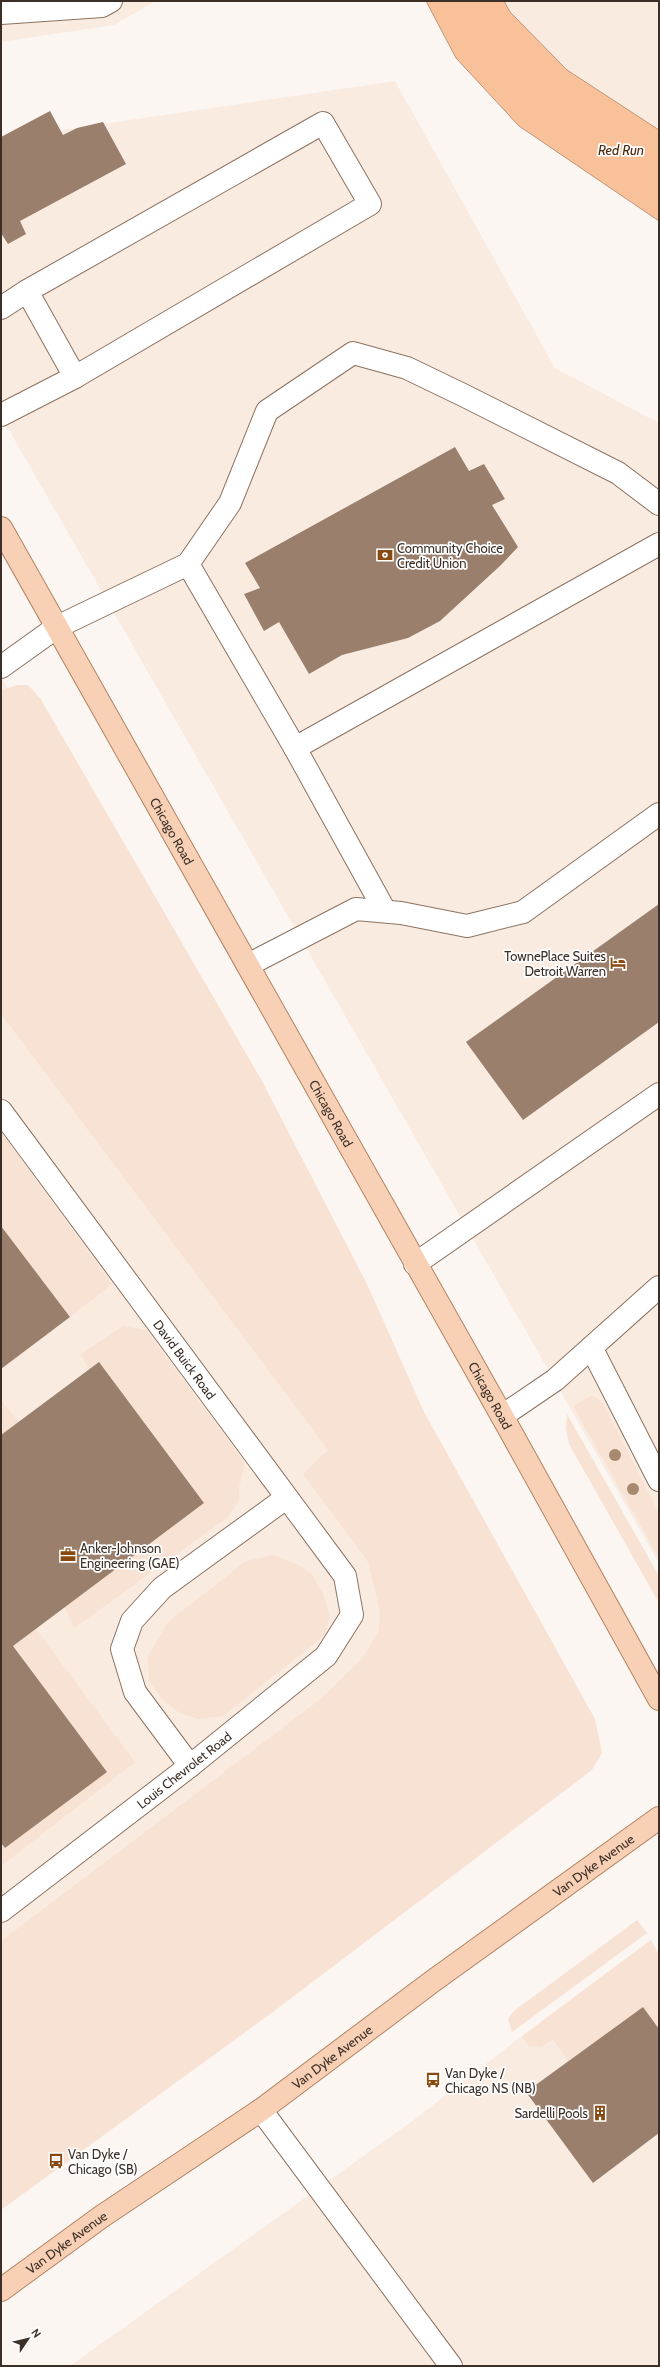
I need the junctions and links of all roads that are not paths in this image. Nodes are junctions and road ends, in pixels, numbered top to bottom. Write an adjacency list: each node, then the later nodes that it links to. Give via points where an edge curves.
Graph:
1 (111, 1): 2 (lane, via 102,6)
2 (1, 13)
3 (27, 291): 4 (lane); 5 (lane); 5 (lane, via 323,123 370,204)
4 (1, 308)
5 (75, 376): 6 (lane)
6 (1, 415)
7 (659, 504): 10 (lane, via 618,474 463,395 407,368 353,353 267,411 230,504)
8 (1, 528): 11 (main road, Chicago Road)
9 (659, 544): 13 (lane)
10 (188, 564): 11 (lane); 13 (lane)
11 (57, 627): 12 (lane); 16 (main road, Chicago Road)
12 (1, 667)
13 (295, 748): 15 (lane)
14 (659, 814): 15 (lane, via 523,912 467,926)
15 (385, 911): 16 (lane, via 356,909)
16 (248, 965): 19 (main road, Chicago Road)
17 (659, 1094): 19 (lane)
18 (1, 1111): 24 (lane, David Buick Road)
19 (415, 1264): 22 (main road, Chicago Road)
20 (657, 1292): 21 (lane)
21 (592, 1349): 22 (lane, via 555,1380); 23 (lane)
22 (502, 1416): 26 (main road, Chicago Road)
23 (659, 1480)
24 (286, 1498): 25 (lane, David Buick Road, via 345,1576); 27 (lane, via 162,1588 132,1621 122,1650 135,1692)
25 (352, 1615): 27 (lane, Louis Chevrolet Road, via 326,1656)
26 (659, 1699)
27 (190, 1766): 29 (lane, Louis Chevrolet Road)
28 (659, 1818): 30 (main road, Van Dyke Avenue, via 433,1981)
29 (1, 1911)
30 (261, 2110): 31 (main road, Van Dyke Avenue, via 101,2217); 32 (lane)
31 (1, 2290)
32 (451, 2366)

